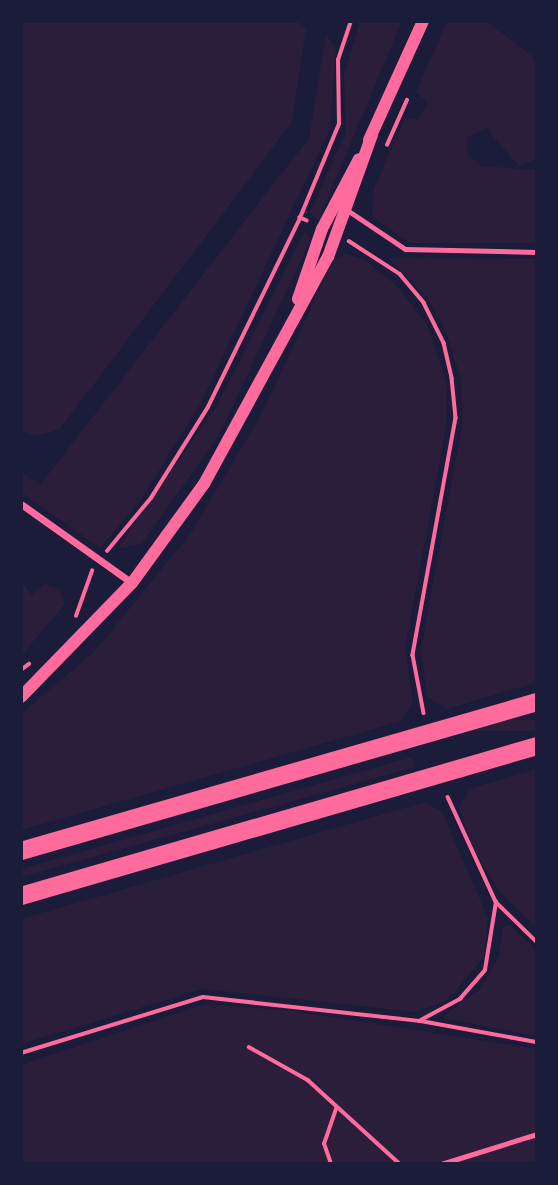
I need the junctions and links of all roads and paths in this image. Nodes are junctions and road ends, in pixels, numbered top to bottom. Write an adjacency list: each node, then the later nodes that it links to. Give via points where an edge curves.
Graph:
1 (351, 21): 8 (path, via 338,60 339,124)
2 (423, 21): 4 (street)
3 (412, 89): 5 (path)
4 (372, 135): 6 (street); 7 (street)
5 (386, 148)
6 (336, 201): 7 (lane); 10 (street)
7 (348, 211): 9 (lane); 11 (street)
8 (300, 218): 10 (path); 16 (path, via 181,452)
9 (365, 224): 12 (path); 13 (lane, via 405,249)
10 (322, 229): 14 (street)
11 (338, 236): 12 (path); 14 (street)
12 (359, 246): 23 (path, via 400,274 424,303 444,343 452,378 456,418 413,655)
13 (537, 252)
14 (286, 332): 17 (street, via 204,484)
15 (21, 504): 16 (street)
16 (100, 560): 17 (street); 18 (path)
17 (132, 583): 21 (street)
18 (68, 624)
19 (33, 660): 20 (path)
20 (21, 670)
21 (21, 697)
22 (537, 702): 26 (main road)
23 (424, 713)
24 (537, 747): 27 (main road)
25 (448, 797): 28 (path)
26 (21, 851)
27 (21, 896)
28 (496, 902): 29 (path); 30 (path, via 485,970 460,999)
29 (537, 942)
30 (419, 1021): 31 (path); 33 (path, via 203,997)
31 (537, 1042)
32 (249, 1046): 34 (path, via 285,1062)
33 (21, 1053)
34 (336, 1109): 36 (path, via 324,1144); 37 (path)
35 (537, 1134): 38 (lane)
36 (331, 1164)
37 (400, 1164)
38 (441, 1164)

